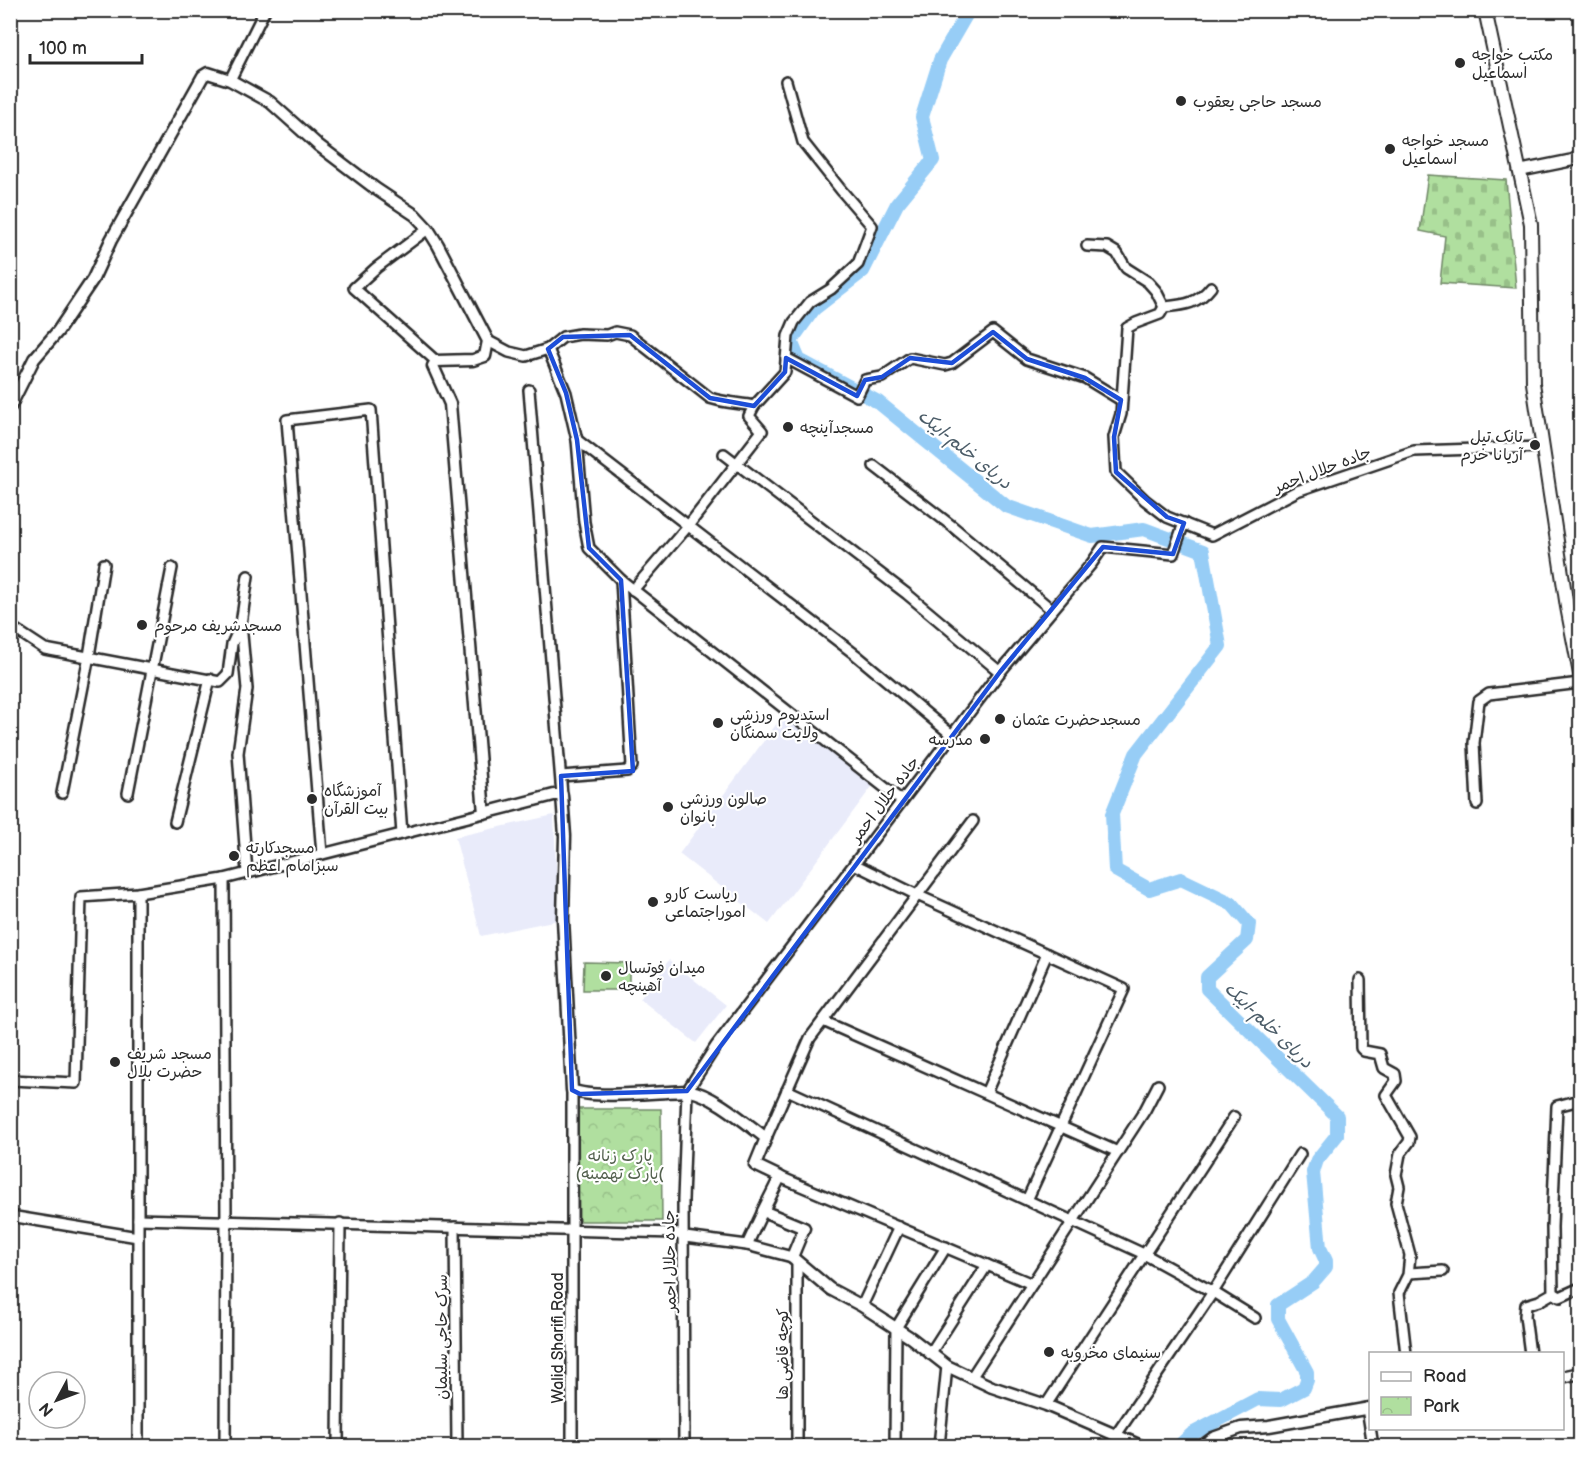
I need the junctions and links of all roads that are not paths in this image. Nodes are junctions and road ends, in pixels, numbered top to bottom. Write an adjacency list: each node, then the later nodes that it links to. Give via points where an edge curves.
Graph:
1 (265, 10): 3 (street)
2 (1485, 10): 6 (main road)
3 (230, 80): 7 (street, via 270,102 318,145); 18 (street, via 208,74 198,83 93,279 34,359)
4 (786, 81): 13 (street, via 803,141 872,226 858,264 810,302 794,322)
5 (1581, 156): 6 (street)
6 (1519, 171): 20 (main road, via 1531,224 1533,382)
7 (428, 229): 11 (street); 14 (street, via 354,288)
8 (1087, 246): 10 (street, via 1107,247 1117,253 1126,268 1156,291)
9 (1211, 287): 10 (street, via 1199,300)
10 (1164, 306): 16 (street, via 1160,314 1127,328)
11 (488, 342): 12 (street, via 526,356); 14 (street, via 485,356)
12 (548, 349): 17 (street, via 563,337 580,333 630,335 710,398); 19 (street, via 566,393)
13 (786, 358): 16 (street, via 857,396 865,380 882,377 910,358 952,363 993,332 1028,359 1084,378); 17 (street, via 785,372)
14 (436, 361): 47 (street, via 433,366 450,404)
15 (530, 390): 41 (street)
16 (1121, 400): 24 (street, via 1114,437 1116,472 1144,500 1167,517)
17 (754, 406): 22 (street, via 749,416 762,431)
18 (10, 407)
19 (577, 440): 25 (street); 29 (street, via 589,548)
20 (1542, 447): 24 (street, جاده حلال احمر, via 1414,451 1298,491 1212,535); 37 (main road)
21 (724, 454): 22 (street)
22 (736, 464): 25 (street); 36 (street, via 898,586)
23 (874, 466): 31 (street)
24 (1184, 523): 31 (street, جاده حلال احمر, via 1173,554 1103,547)
25 (688, 526): 30 (street); 40 (street, via 856,655)
26 (104, 564): 34 (street)
27 (172, 568): 35 (street)
28 (248, 576): 32 (street)
29 (621, 580): 30 (street); 41 (street, via 632,766 627,771)
30 (633, 590): 45 (street)
31 (1052, 610): 36 (street, جاده حلال احمر)
32 (241, 624): 38 (street, via 232,644 228,674 220,681); 53 (street, via 247,689 238,753)
33 (10, 626): 34 (street, via 45,649)
34 (89, 656): 35 (street); 42 (street)
35 (154, 668): 38 (street); 43 (street)
36 (1000, 672): 40 (street, جاده حلال احمر)
37 (1581, 674)
38 (210, 680): 49 (street)
39 (1581, 683): 46 (street, via 1489,694 1479,701 1474,743)
40 (952, 735): 45 (street, جاده حلال احمر)
41 (561, 776): 44 (street)
42 (62, 793)
43 (128, 793)
44 (562, 795): 47 (street); 62 (street, via 563,919)
45 (902, 801): 52 (street, جاده حلال احمر)
46 (1477, 804)
47 (484, 813): 50 (street)
48 (973, 821): 56 (street)
49 (175, 822)
50 (402, 834): 51 (street); 51 (street, via 371,410 287,420)
51 (322, 854): 53 (street)
52 (854, 864): 56 (street); 64 (street, جاده حلال احمر, via 716,1046)
53 (247, 873): 54 (street)
54 (224, 879): 55 (street); 77 (street)
55 (138, 893): 60 (street, via 81,897 76,1083); 76 (street)
56 (917, 895): 57 (street); 59 (street)
57 (1047, 954): 65 (street); 68 (street, via 1124,989)
58 (1360, 980): 91 (street, via 1361,1048 1380,1054 1384,1068 1395,1074 1396,1081 1386,1095 1410,1137 1400,1154 1396,1175 1396,1203 1410,1255)
59 (823, 1021): 63 (street, via 810,1038); 65 (street)
60 (10, 1080)
61 (1158, 1085): 70 (street)
62 (572, 1090): 64 (street, via 580,1094); 82 (street, Walid Sharifi Road)
63 (787, 1090): 69 (street); 73 (street)
64 (687, 1091): 69 (street, via 710,1099); 84 (street, جاده حلال احمر)
65 (986, 1094): 68 (street)
66 (1581, 1100): 95 (street, via 1557,1106)
67 (1234, 1117): 87 (street)
68 (1060, 1126): 70 (street); 73 (street)
69 (766, 1138): 72 (street, via 755,1165)
70 (1118, 1152): 78 (street)
71 (1300, 1154): 94 (street)
72 (780, 1177): 74 (street); 81 (street)
73 (1027, 1200): 78 (street)
74 (763, 1211): 85 (street); 88 (street, via 804,1228)
75 (10, 1216): 83 (street)
76 (138, 1219): 77 (street); 83 (street)
77 (226, 1221): 79 (street); 111 (street)
78 (1073, 1221): 87 (street); 92 (street)
79 (340, 1223): 80 (street); 112 (street)
80 (455, 1227): 82 (street); 113 (street, سرک حاجی سلیمان)
81 (899, 1227): 86 (street); 96 (street)
82 (572, 1230): 84 (street, via 675,1233); 114 (street, Walid Sharifi Road)
83 (138, 1237): 110 (street)
84 (685, 1237): 85 (street); 115 (street, جاده حلال احمر)
85 (747, 1245): 88 (street)
86 (946, 1247): 89 (street); 98 (street)
87 (1144, 1254): 94 (street); 106 (street)
88 (795, 1260): 96 (street, via 830,1289); 116 (street, کوچه قاضی ها)
89 (987, 1265): 92 (street); 101 (street)
90 (1443, 1270): 91 (street)
91 (1408, 1273): 99 (street, via 1399,1293)
92 (1032, 1284): 105 (street)
93 (1581, 1288): 95 (street, via 1560,1297)
94 (1214, 1292): 97 (street); 109 (street)
95 (1553, 1293): 100 (street, via 1526,1305)
96 (862, 1306): 98 (street)
97 (1255, 1318)
98 (896, 1328): 101 (street); 117 (street)
99 (1406, 1352)
100 (1530, 1352)
101 (930, 1354): 102 (street)
102 (947, 1366): 105 (street); 118 (street)
103 (1581, 1373): 104 (street)
104 (1564, 1377)
105 (971, 1378): 106 (street)
106 (1046, 1405): 109 (street)
107 (1369, 1408): 120 (street, via 1241,1428)
108 (1371, 1430): 121 (street)
109 (1116, 1435): 119 (street)
110 (138, 1446)
111 (225, 1446)
112 (338, 1446)
113 (457, 1446)
114 (572, 1446)
115 (684, 1446)
116 (797, 1446)
117 (895, 1446)
118 (939, 1446)
119 (1141, 1446)
120 (1202, 1446)
121 (1373, 1446)

